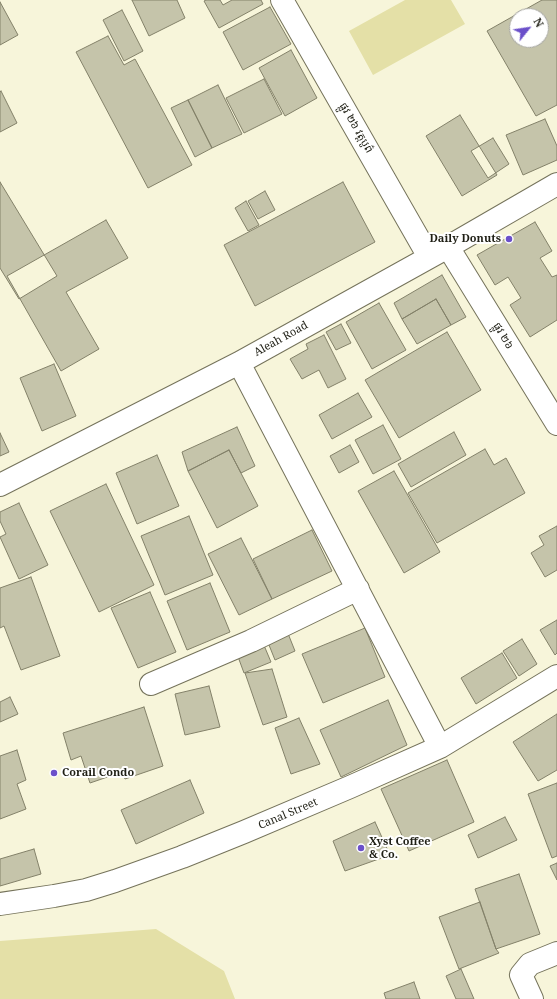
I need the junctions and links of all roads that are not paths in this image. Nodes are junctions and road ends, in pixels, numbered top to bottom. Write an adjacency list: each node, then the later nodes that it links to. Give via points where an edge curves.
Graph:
1 (282, 0): 4 (street, ផ្លូវ ២៦ វត្តបូព៌)
2 (557, 184): 3 (street, Aleah Road)
3 (448, 247): 4 (street, Aleah Road); 6 (street, ផ្លូវ ២៦)
4 (429, 257): 5 (street, Aleah Road)
5 (239, 363): 7 (street, Aleah Road); 8 (street)
6 (557, 424)
7 (0, 485)
8 (358, 589): 10 (street, via 250,641); 11 (street)
9 (557, 676): 11 (street, Canal Street)
10 (151, 684)
11 (440, 747): 12 (street, Canal Street, via 244,832 116,881 86,890)
12 (0, 904)
13 (557, 953): 14 (street, via 530,964 521,975)
14 (531, 996)

